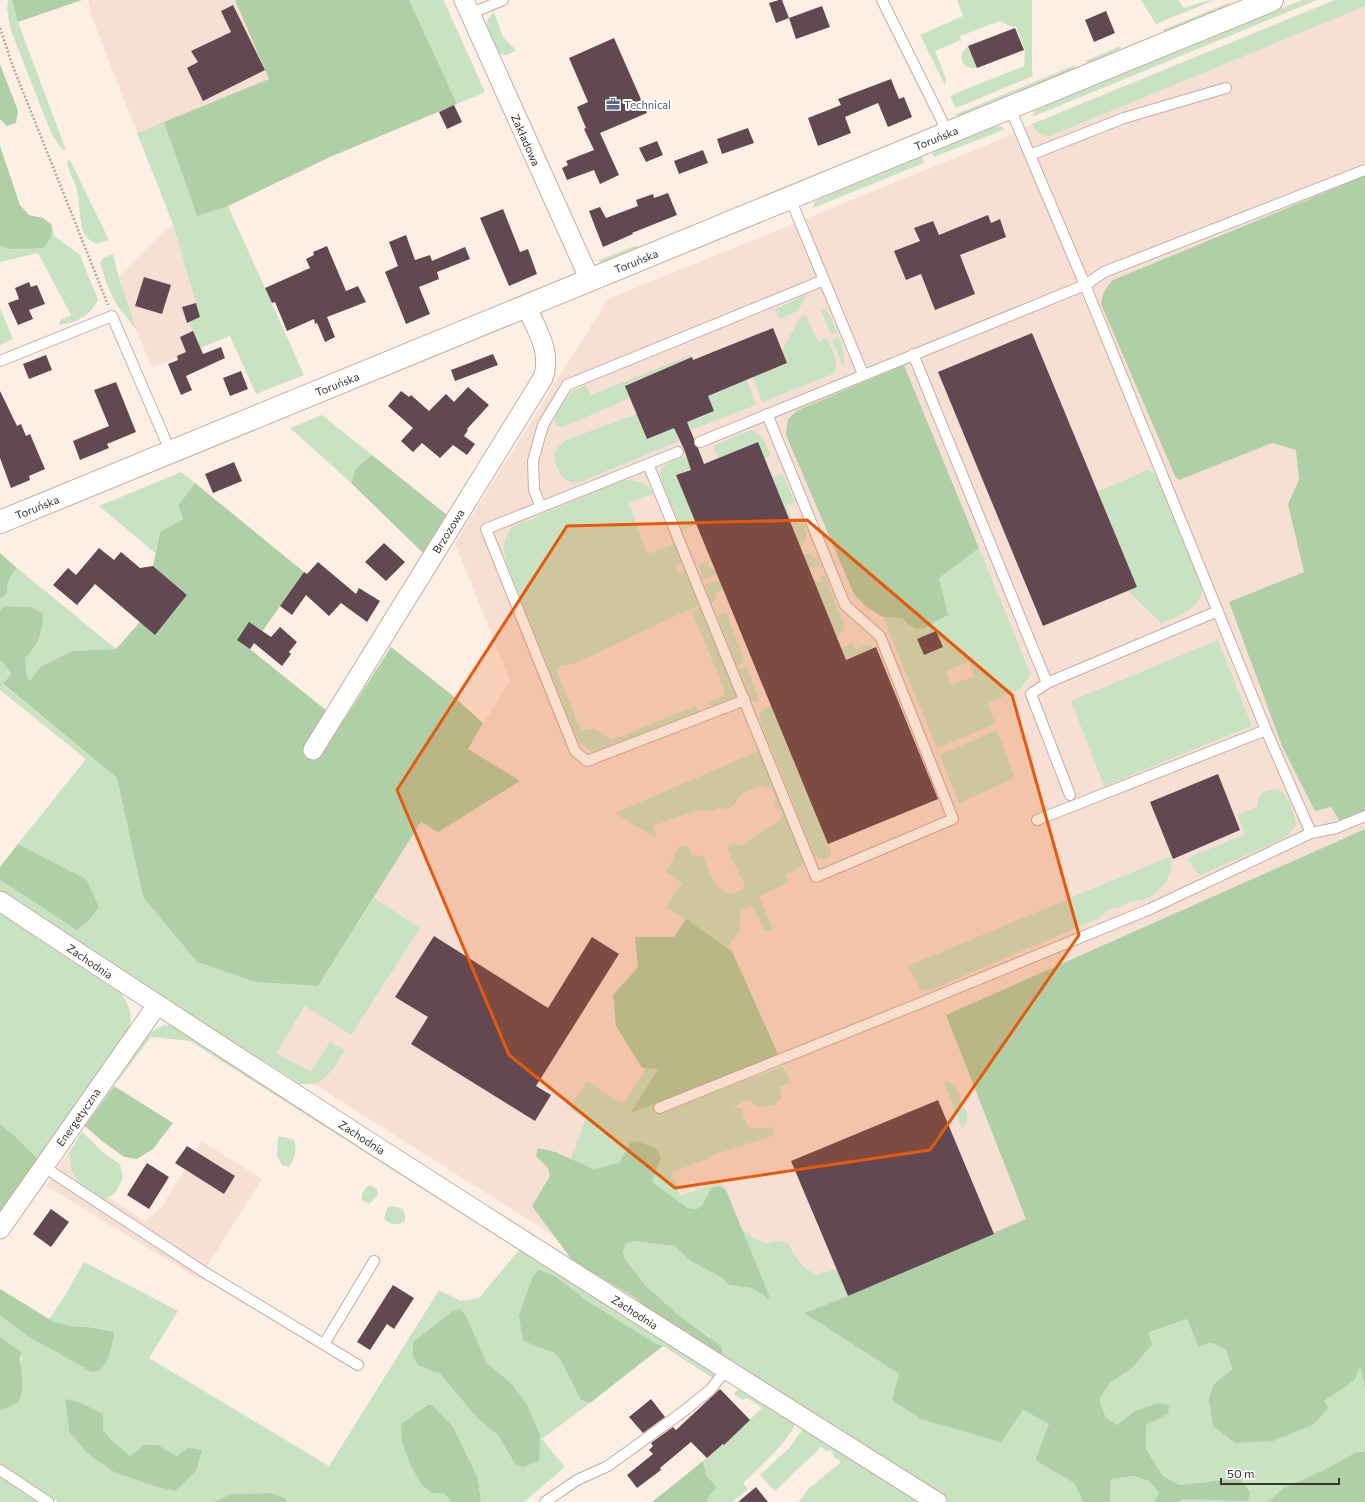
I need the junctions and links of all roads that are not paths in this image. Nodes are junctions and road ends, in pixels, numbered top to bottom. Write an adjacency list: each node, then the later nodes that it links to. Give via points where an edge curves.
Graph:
1 (503, 0): 4 (lane)
2 (882, 0): 7 (lane)
3 (1264, 2): 6 (street, Toruńska)
4 (467, 7): 11 (street, Zakładowa)
5 (1226, 88): 8 (lane, via 1124,118)
6 (1010, 108): 7 (street, Toruńska); 8 (lane)
7 (948, 133): 10 (street, Toruńska)
8 (1030, 155): 13 (lane)
9 (1365, 170): 13 (lane, via 1104,272)
10 (790, 198): 11 (street, Toruńska); 12 (lane)
11 (590, 280): 14 (street, Toruńska)
12 (824, 280): 17 (lane); 23 (lane, via 568,384 543,425 533,461 534,490)
13 (1085, 285): 15 (lane); 25 (lane)
14 (526, 306): 21 (street, Toruńska); 29 (street, Brzozowa, via 545,350 547,365 543,378)
15 (914, 354): 17 (lane); 26 (lane)
16 (0, 361): 21 (lane, via 112,316)
17 (863, 374): 18 (lane)
18 (767, 414): 19 (lane); 27 (lane, via 845,605 880,636 953,819 816,876)
19 (700, 442)
20 (678, 452): 22 (lane)
21 (171, 453): 24 (street, Toruńska)
22 (648, 464): 23 (lane); 27 (lane)
23 (541, 507): 27 (lane, via 486,529 575,751 586,761)
24 (0, 522)
25 (1218, 611): 26 (lane); 28 (lane)
26 (1047, 683): 30 (lane, via 1031,694)
27 (745, 700)
28 (1266, 730): 32 (lane); 33 (lane)
29 (313, 750)
30 (1070, 795)
31 (1365, 816): 33 (lane, via 1336,828)
32 (1037, 820)
33 (1311, 833): 36 (lane, via 1150,909)
34 (0, 901): 35 (street, Zachodnia)
35 (157, 1005): 37 (street, Energetyczna); 42 (street, Zachodnia)
36 (659, 1108)
37 (44, 1167): 38 (street, Energetyczna); 40 (lane, via 204,1272)
38 (0, 1229)
39 (374, 1261): 40 (lane)
40 (324, 1344): 41 (lane)
41 (358, 1365)
42 (726, 1370): 45 (lane, via 710,1390 684,1411 608,1466 577,1480); 46 (street, Zachodnia)
43 (0, 1470): 44 (lane)
44 (48, 1502)
45 (545, 1502)
46 (937, 1502)

